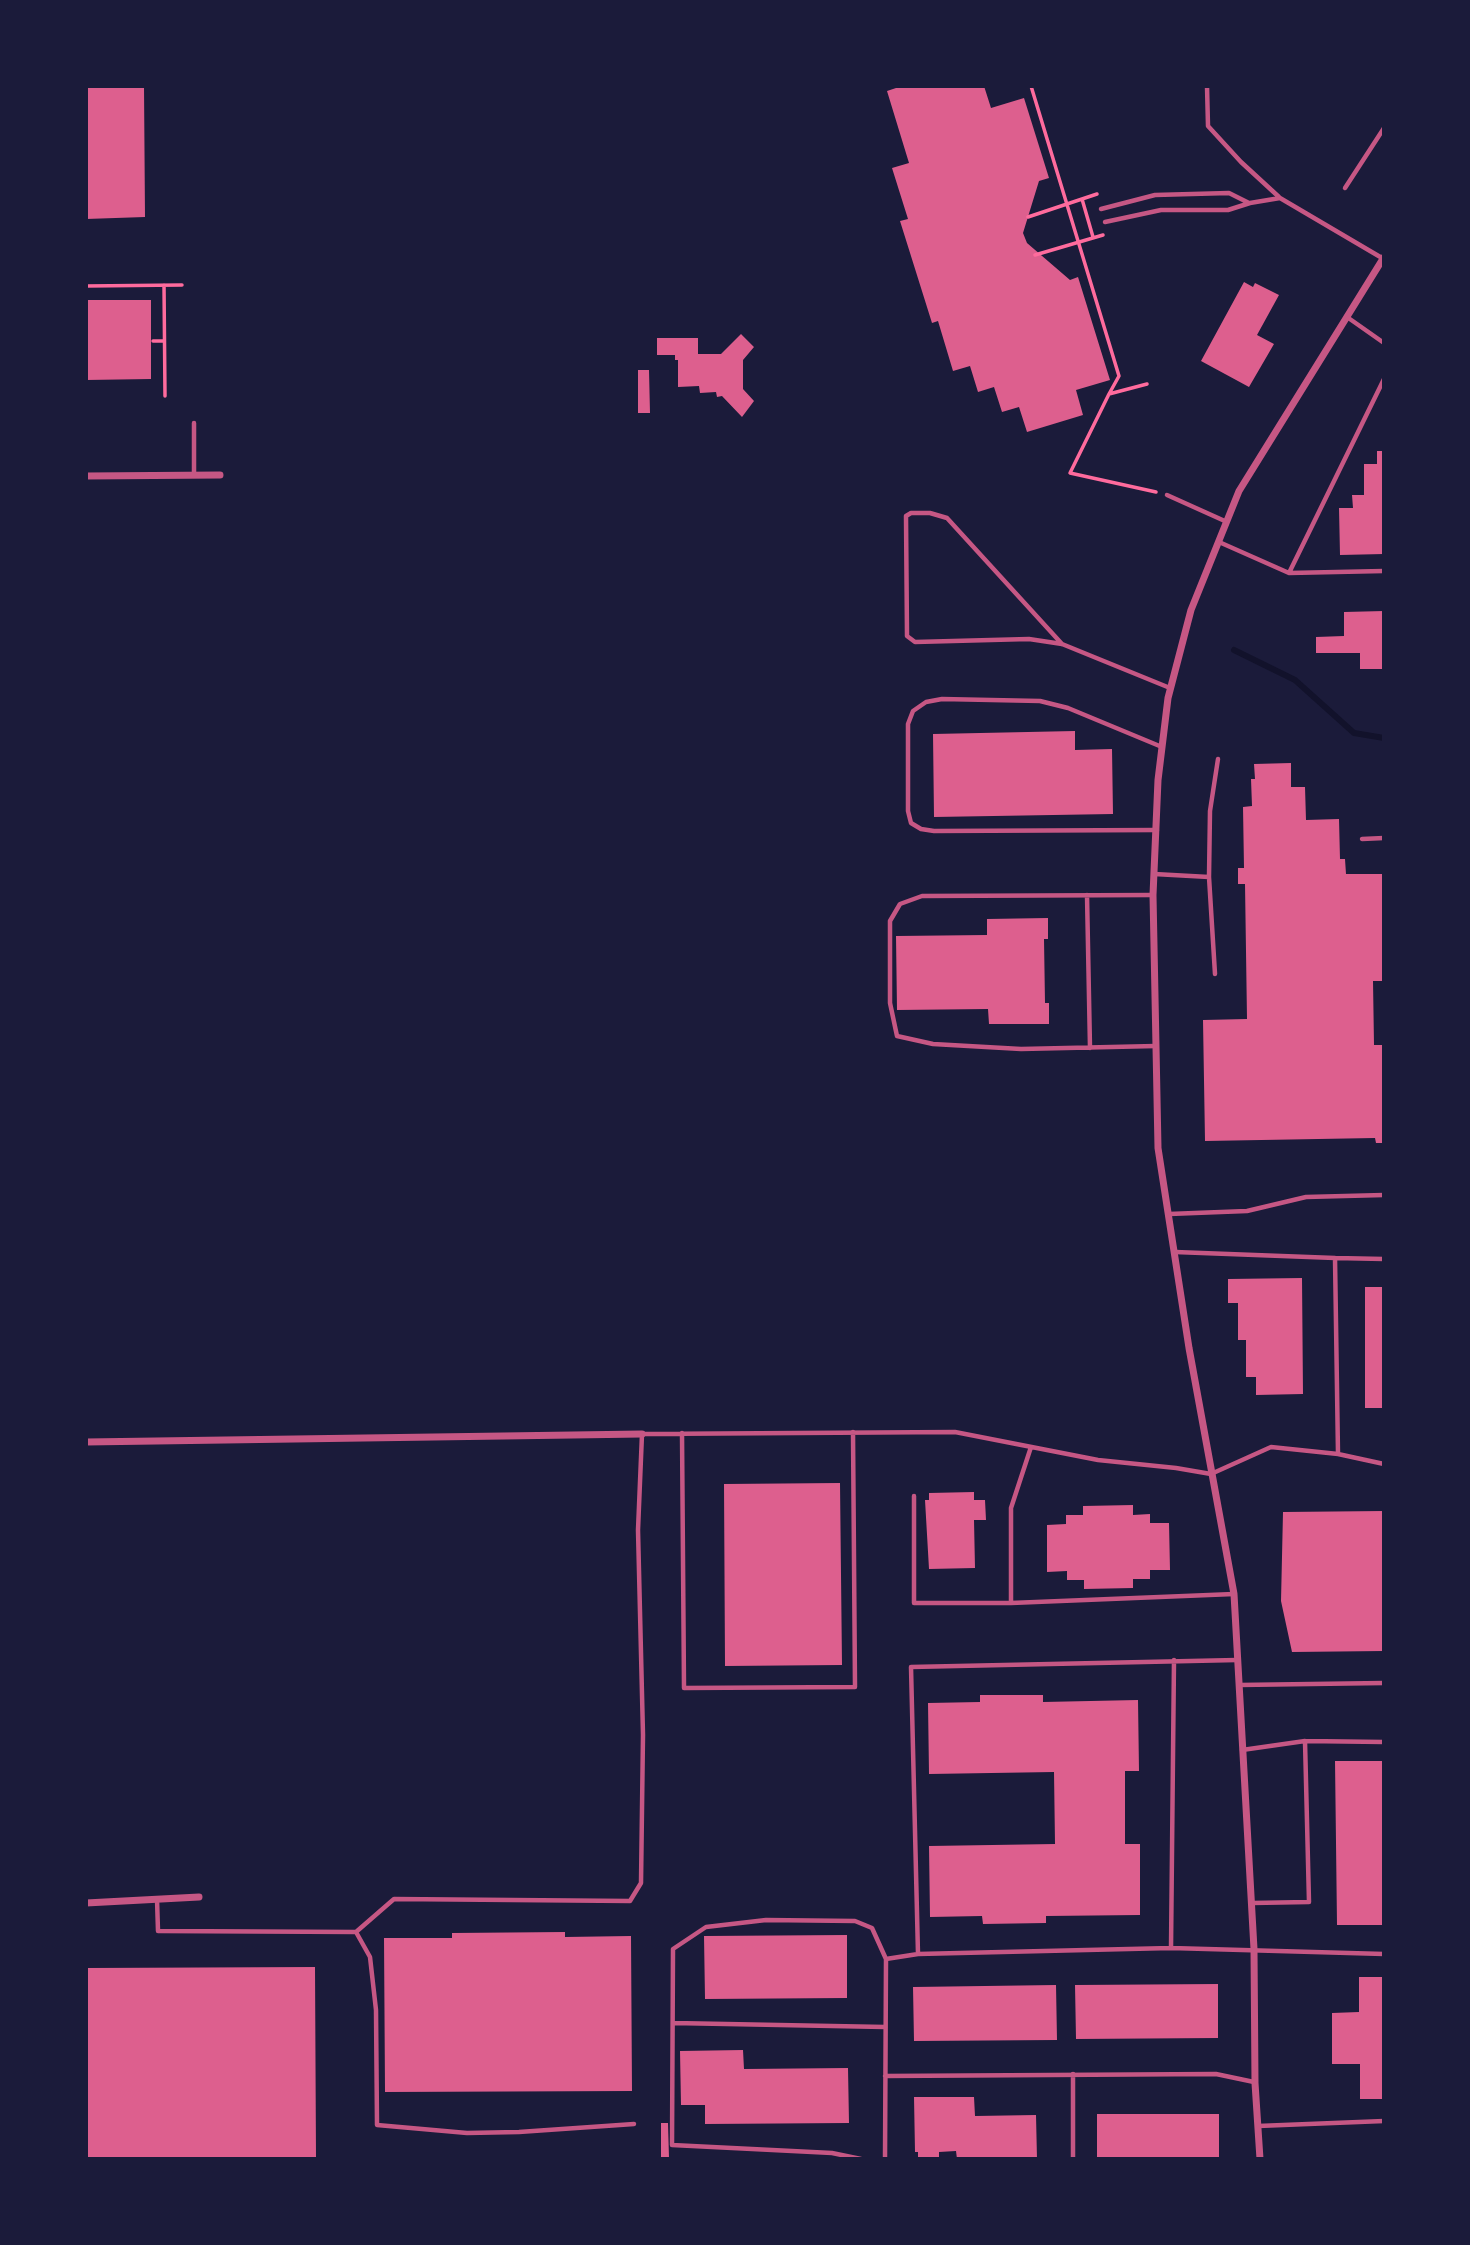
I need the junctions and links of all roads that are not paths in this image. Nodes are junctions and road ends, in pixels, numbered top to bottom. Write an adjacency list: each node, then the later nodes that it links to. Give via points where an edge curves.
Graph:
1 (1206, 86): 4 (lane, via 1208,126)
2 (1384, 128): 3 (lane)
3 (1345, 188)
4 (1280, 198): 5 (lane); 8 (lane)
5 (1250, 203): 6 (lane, via 1229,193 1155,195); 7 (lane, via 1228,210 1161,210)
6 (1101, 209)
7 (1105, 222)
8 (1384, 258): 9 (street)
9 (1347, 317): 10 (lane); 17 (street, via 1239,491)
10 (1384, 343)
11 (1384, 379): 20 (lane)
12 (194, 423): 13 (lane)
13 (194, 475): 14 (street); 15 (street)
14 (220, 475)
15 (86, 476)
16 (1167, 495): 17 (lane)
17 (1227, 522): 18 (street)
18 (1219, 542): 20 (lane); 22 (street, via 1191,610)
19 (1384, 570): 20 (lane)
20 (1289, 573)
21 (1062, 644): 21 (lane, via 1029,639 915,642 907,636 906,516 930,513 947,518); 22 (lane)
22 (1170, 688): 23 (street)
23 (1162, 747): 25 (street); 25 (lane, via 1040,701 942,699 912,711 908,723 908,811 911,823 921,829)
24 (1218, 759): 29 (lane, via 1210,811)
25 (1157, 830): 28 (street)
26 (1384, 838): 27 (lane)
27 (1362, 839)
28 (1154, 874): 29 (lane); 31 (street)
29 (1209, 877): 32 (lane)
30 (1087, 894): 31 (lane); 34 (lane); 34 (lane, via 922,895 900,904 890,921 890,1003 897,1036 933,1044)
31 (1153, 895): 33 (street)
32 (1214, 974)
33 (1157, 1045): 34 (lane); 36 (street, via 1158,1147)
34 (1090, 1048)
35 (1384, 1195): 36 (lane, via 1307,1197 1247,1212)
36 (1168, 1214): 37 (street)
37 (1174, 1252): 38 (lane); 47 (street)
38 (1335, 1258): 39 (lane); 45 (lane)
39 (1384, 1259)
40 (853, 1432): 41 (lane); 41 (lane, via 855,1687 684,1688); 44 (lane, via 955,1432)
41 (682, 1433): 42 (lane)
42 (642, 1434): 43 (street); 62 (lane, via 638,1530 641,1883 630,1901 394,1899)
43 (86, 1442)
44 (1031, 1447): 47 (lane); 50 (lane, via 1011,1508)
45 (1338, 1454): 46 (lane); 47 (lane, via 1271,1447)
46 (1384, 1464)
47 (1211, 1474): 49 (street)
48 (914, 1496): 50 (lane, via 914,1603)
49 (1234, 1594): 50 (lane); 52 (street)
50 (1011, 1603)
51 (1174, 1660): 52 (lane); 63 (lane); 65 (lane, via 911,1667)
52 (1237, 1660): 54 (street)
53 (1384, 1683): 54 (lane)
54 (1238, 1685): 57 (street)
55 (1305, 1741): 56 (lane); 57 (lane); 61 (lane, via 1309,1902)
56 (1384, 1742)
57 (1242, 1750): 61 (street)
58 (199, 1897): 59 (street)
59 (156, 1899): 60 (street); 62 (lane, via 158,1931)
60 (86, 1903)
61 (1252, 1903): 64 (street)
62 (356, 1932): 74 (lane, via 370,1957 376,2010 377,2125 493,2133)
63 (1171, 1948): 64 (lane); 65 (lane)
64 (1254, 1949): 66 (lane); 72 (street)
65 (918, 1954): 67 (lane)
66 (1384, 1954)
67 (886, 1959): 68 (lane, via 872,1928 855,1921 766,1920 706,1927 673,1949); 69 (lane)
68 (673, 2023): 69 (lane); 76 (lane, via 672,2145 832,2153)
69 (885, 2027): 71 (lane)
70 (1073, 2074): 71 (lane); 72 (lane, via 1216,2074); 78 (lane)
71 (885, 2076): 77 (lane)
72 (1255, 2083): 75 (street)
73 (1384, 2121): 75 (lane)
74 (634, 2124)
75 (1258, 2126): 79 (street)
76 (861, 2159)
77 (885, 2159)
78 (1073, 2159)
79 (1260, 2159)

